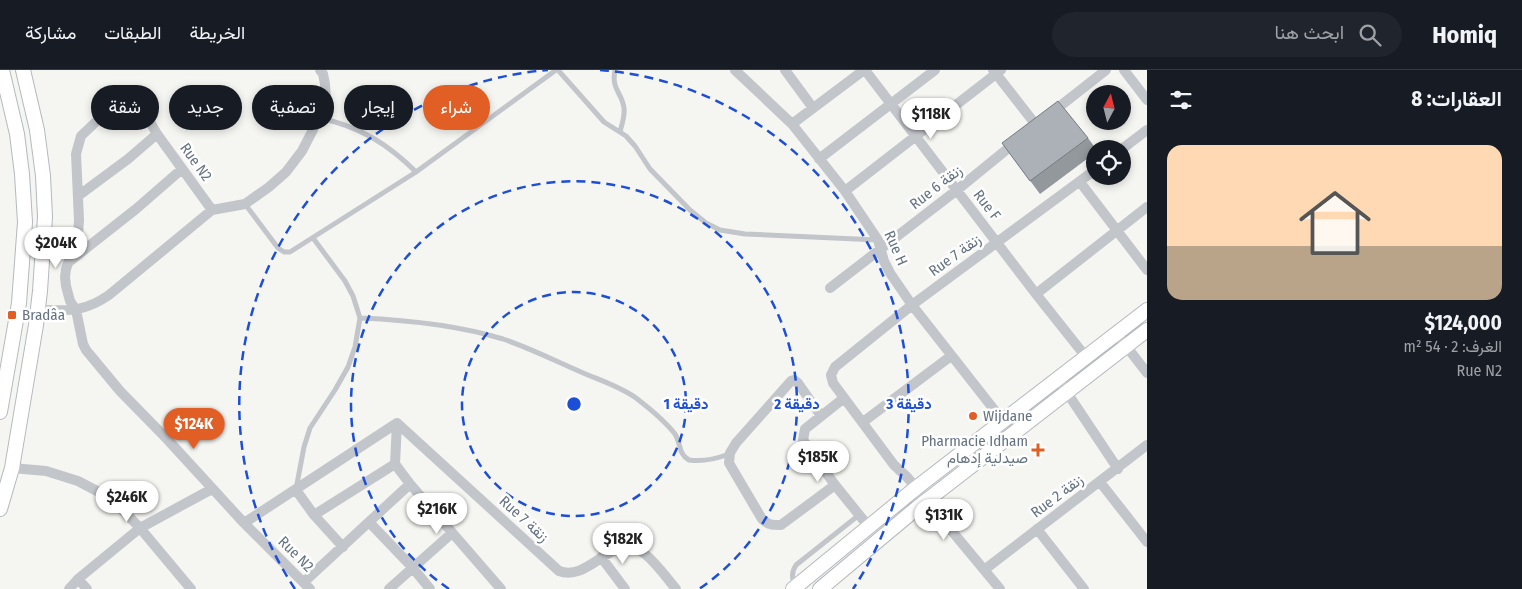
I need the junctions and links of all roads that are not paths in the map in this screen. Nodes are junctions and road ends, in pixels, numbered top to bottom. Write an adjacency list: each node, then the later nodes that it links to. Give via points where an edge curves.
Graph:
1 (2, 70): 59 (main road, via 17,134 24,222 19,303)
2 (23, 70): 46 (main road, via 37,130 43,176 45,218)
3 (557, 70): 22 (lane, via 604,122); 28 (lane)
4 (615, 70): 22 (lane, via 614,83 624,107)
5 (736, 70): 18 (street, Rue H)
6 (864, 70): 15 (street, Rue F); 16 (street)
7 (935, 70): 15 (street)
8 (1106, 70): 21 (street, Rue 6 زنقة)
9 (1124, 70): 14 (street)
10 (322, 71): 13 (street)
11 (997, 71): 21 (street); 24 (street)
12 (790, 72): 16 (street)
13 (324, 85)
14 (1147, 100)
15 (891, 103): 24 (street, Rue F); 26 (street)
16 (813, 108): 18 (street)
17 (334, 121): 28 (lane, via 356,128 395,152)
18 (792, 124): 26 (street, Rue H)
19 (313, 130): 34 (street, via 286,172)
20 (1147, 130): 25 (street)
21 (1029, 131): 31 (street, Rue 6 زنقة)
22 (620, 132): 40 (lane, via 690,210 720,230)
23 (157, 134): 27 (street, Rue N2); 33 (street); 33 (street, Rue N2, via 136,98 123,96 81,136 76,154)
24 (916, 136): 31 (street, Rue F); 32 (street)
25 (1131, 142)
26 (819, 159): 32 (street, Rue H)
27 (182, 169): 36 (street, Rue N2); 41 (street)
28 (416, 172): 38 (lane)
29 (1086, 177): 30 (street, Rue 7 زنقة)
30 (1080, 182): 37 (street); 39 (street, Rue 7 زنقة)
31 (957, 190): 39 (street, Rue F); 40 (street, Rue 6 زنقة)
32 (845, 191): 40 (street, Rue H)
33 (78, 196): 41 (street, Rue N2, via 78,236)
34 (245, 204): 36 (street); 38 (lane, via 284,252 297,249)
35 (1147, 207): 37 (street)
36 (212, 210): 47 (street, via 109,296)
37 (1117, 230): 42 (street); 44 (street)
38 (313, 238): 49 (lane, via 346,282)
39 (997, 243): 44 (street, Rue F); 45 (street, Rue 7 زنقة)
40 (879, 245): 43 (street, Rue 6 زنقة); 45 (street, Rue H, via 890,273)
41 (69, 262): 47 (street, Rue N2, via 66,286)
42 (1147, 270)
43 (830, 288)
44 (1036, 294): 54 (street, Rue F)
45 (912, 305): 53 (street, Rue H); 58 (street, Rue 7 زنقة, via 832,371 831,379)
46 (38, 310): 47 (street); 67 (main road)
47 (76, 310): 73 (street, Rue N2, via 86,350)
48 (1147, 310): 51 (main road)
49 (360, 318): 65 (lane, via 412,321 468,330 504,340 626,392 674,432 682,454 689,460 719,458); 74 (lane, via 348,367 310,428)
50 (1147, 330): 52 (main road)
51 (1116, 333): 52 (street); 54 (main road)
52 (1127, 346): 55 (street); 57 (main road)
53 (951, 356): 61 (street, Rue H); 62 (street)
54 (1086, 357): 56 (main road)
55 (1147, 373)
56 (1058, 379): 57 (street); 61 (main road)
57 (1066, 393): 68 (street); 75 (main road)
58 (844, 398): 60 (street); 62 (street)
59 (0, 412)
60 (821, 416): 65 (street, via 798,383 791,381); 71 (street, via 805,429 803,436 805,444)
61 (1004, 421): 72 (main road)
62 (863, 422): 72 (street, via 894,465)
63 (397, 423): 66 (street); 74 (street); 87 (street, Rue 7 زنقة, via 559,571 575,572)
64 (1147, 445): 68 (street, Rue 2 زنقة)
65 (730, 453): 71 (street, via 729,462 733,470 762,519 772,526 781,525)
66 (395, 464): 70 (street); 77 (street)
67 (6, 467): 76 (main road); 82 (street, via 46,471 78,481 112,499)
68 (1118, 469): 69 (street, Rue 2 زنقة)
69 (1100, 482): 83 (street, Rue 2 زنقة); 85 (street)
70 (410, 484): 79 (street); 84 (street)
71 (834, 485): 78 (street)
72 (916, 488): 75 (street); 81 (main road)
73 (212, 489): 80 (street, Rue N2); 82 (street)
74 (296, 490): 77 (street); 80 (street)
75 (927, 501): 89 (street); 101 (main road)
76 (0, 510)
77 (314, 515): 86 (street)
78 (859, 515): 81 (street); 93 (lane, via 796,565 792,578)
79 (370, 522): 86 (street); 88 (street)
80 (244, 523): 91 (street, Rue N2)
81 (869, 527): 93 (main road)
82 (140, 528): 90 (street); 96 (street)
83 (1037, 529): 89 (street, Rue 2 زنقة); 103 (street)
84 (452, 533): 88 (street); 92 (street)
85 (1147, 542)
86 (343, 547): 91 (street)
87 (601, 557): 99 (street); 100 (street, Rue 7 زنقة, via 620,548 634,548 657,566)
88 (413, 568): 97 (street); 98 (street)
89 (984, 570): 102 (street)
90 (78, 580): 94 (street); 95 (street)
91 (306, 586)
92 (496, 587)
93 (794, 588)
94 (69, 589)
95 (87, 589)
96 (191, 589)
97 (389, 589)
98 (430, 589)
99 (625, 589)
100 (676, 589)
101 (820, 589)
102 (1000, 589)
103 (1084, 589)

